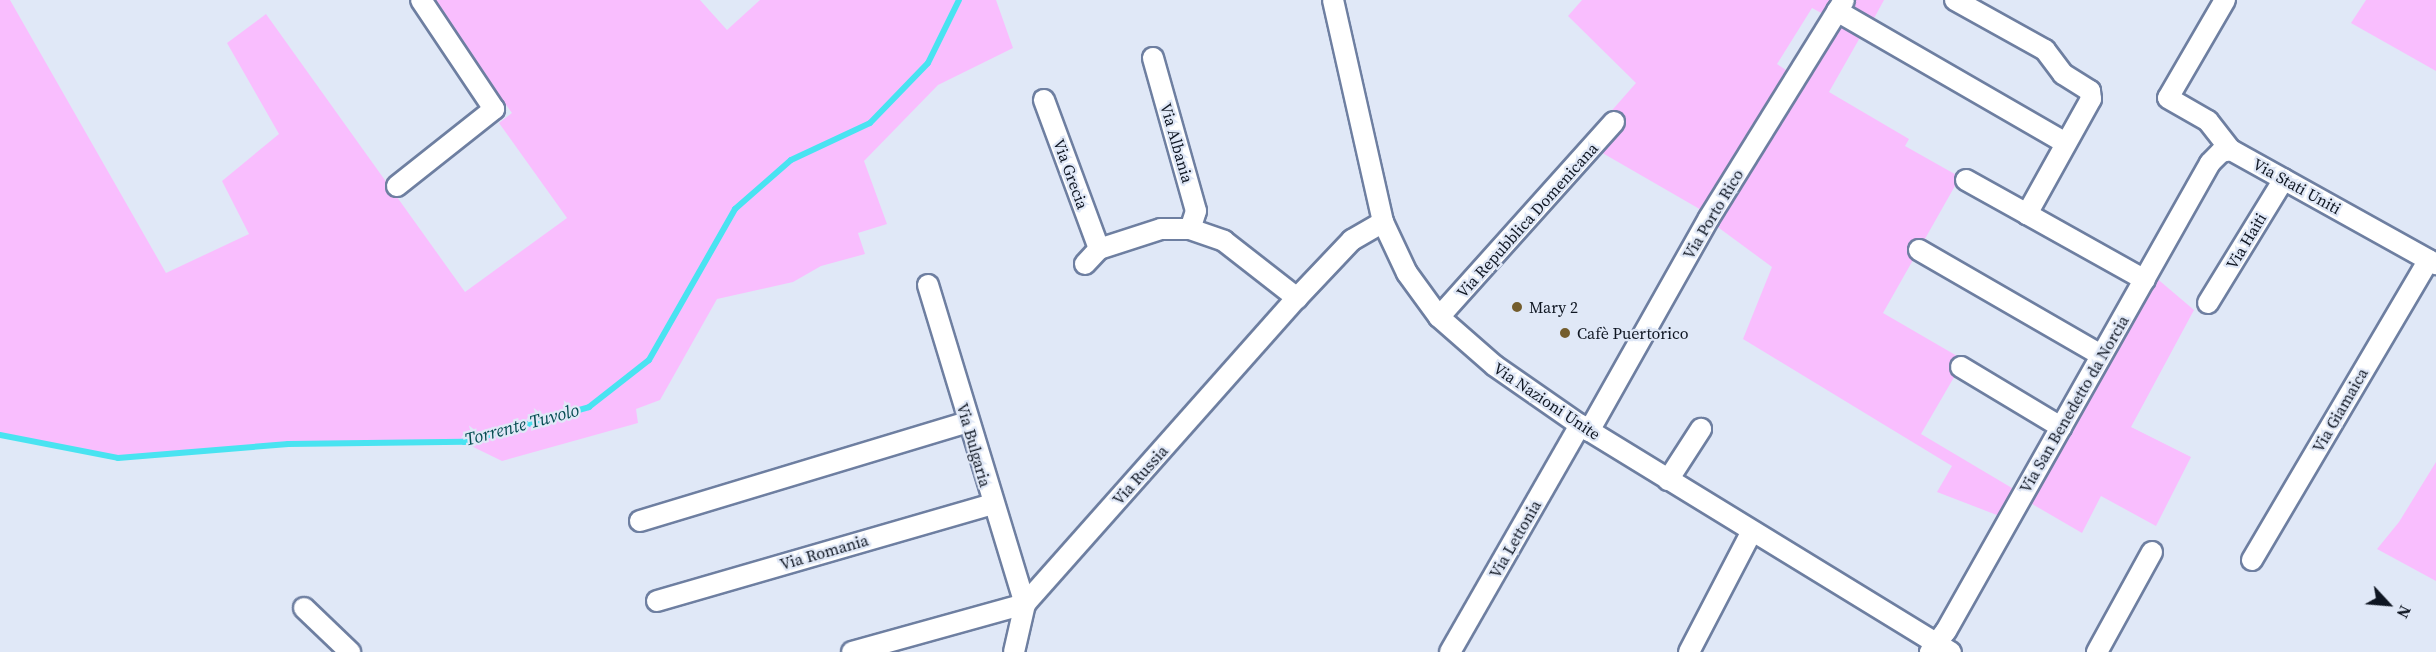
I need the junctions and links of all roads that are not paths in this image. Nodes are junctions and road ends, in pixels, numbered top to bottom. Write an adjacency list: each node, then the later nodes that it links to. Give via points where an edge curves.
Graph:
1 (421, 0): 15 (street, via 494,109)
2 (1333, 0): 17 (street, Via Nazioni Unite)
3 (1955, 0): 10 (street, via 2045,50 2063,75 2090,91 2091,99)
4 (2225, 0): 8 (street, Via Stati Uniti, via 2168,98)
5 (1840, 5): 10 (street); 32 (street, Via Porto Rico)
6 (1153, 58): 18 (street, Via Albania, via 1196,211)
7 (1044, 100): 19 (street, Via Grecia)
8 (2208, 121): 11 (street, Via Stati Uniti); 12 (street)
9 (1614, 122): 27 (street, Via Repubblica Domenicana)
10 (2066, 143): 16 (street)
11 (2231, 150): 12 (street, via 2221,152); 13 (street, Via Stati Uniti)
12 (2210, 163): 23 (street, Via San Benedetto da Norcia)
13 (2284, 179): 21 (street, Via Stati Uniti); 26 (street, Via Haiti)
14 (1966, 180): 16 (street)
15 (397, 186)
16 (2027, 214): 23 (street)
17 (1383, 222): 25 (street, Via Russia, via 1352,240); 27 (street, Via Nazioni Unite, via 1407,273)
18 (1190, 229): 19 (street, via 1161,229); 25 (street, via 1224,241)
19 (1099, 249): 22 (street)
20 (1918, 250): 28 (street)
21 (2432, 262): 39 (street, Via Giamaica)
22 (1085, 264)
23 (2145, 280): 28 (street, Via San Benedetto da Norcia)
24 (928, 285): 30 (street, Via Bulgaria)
25 (1297, 298): 41 (street, Via Russia)
26 (2208, 303)
27 (1439, 317): 32 (street, Via Nazioni Unite, via 1495,366)
28 (2101, 355): 31 (street, Via San Benedetto da Norcia)
29 (1961, 367): 31 (street)
30 (967, 422): 35 (street, Via Bulgaria); 36 (street)
31 (2061, 427): 43 (street, Via San Benedetto da Norcia)
32 (1584, 428): 34 (street, Via Nazioni Unite); 47 (street, Via Lettonia)
33 (1701, 429): 34 (street)
34 (1668, 480): 37 (street, Via Nazioni Unite)
35 (992, 504): 40 (street, Via Romania); 41 (street, Via Bulgaria)
36 (640, 521)
37 (1752, 531): 43 (street, Via Nazioni Unite); 48 (street)
38 (2152, 552): 49 (street)
39 (2252, 560)
40 (657, 601)
41 (1025, 604): 45 (street); 46 (street)
42 (304, 608): 44 (street)
43 (1938, 649)
44 (350, 652)
45 (852, 652)
46 (1014, 652)
47 (1450, 652)
48 (1689, 652)
49 (2097, 652)

